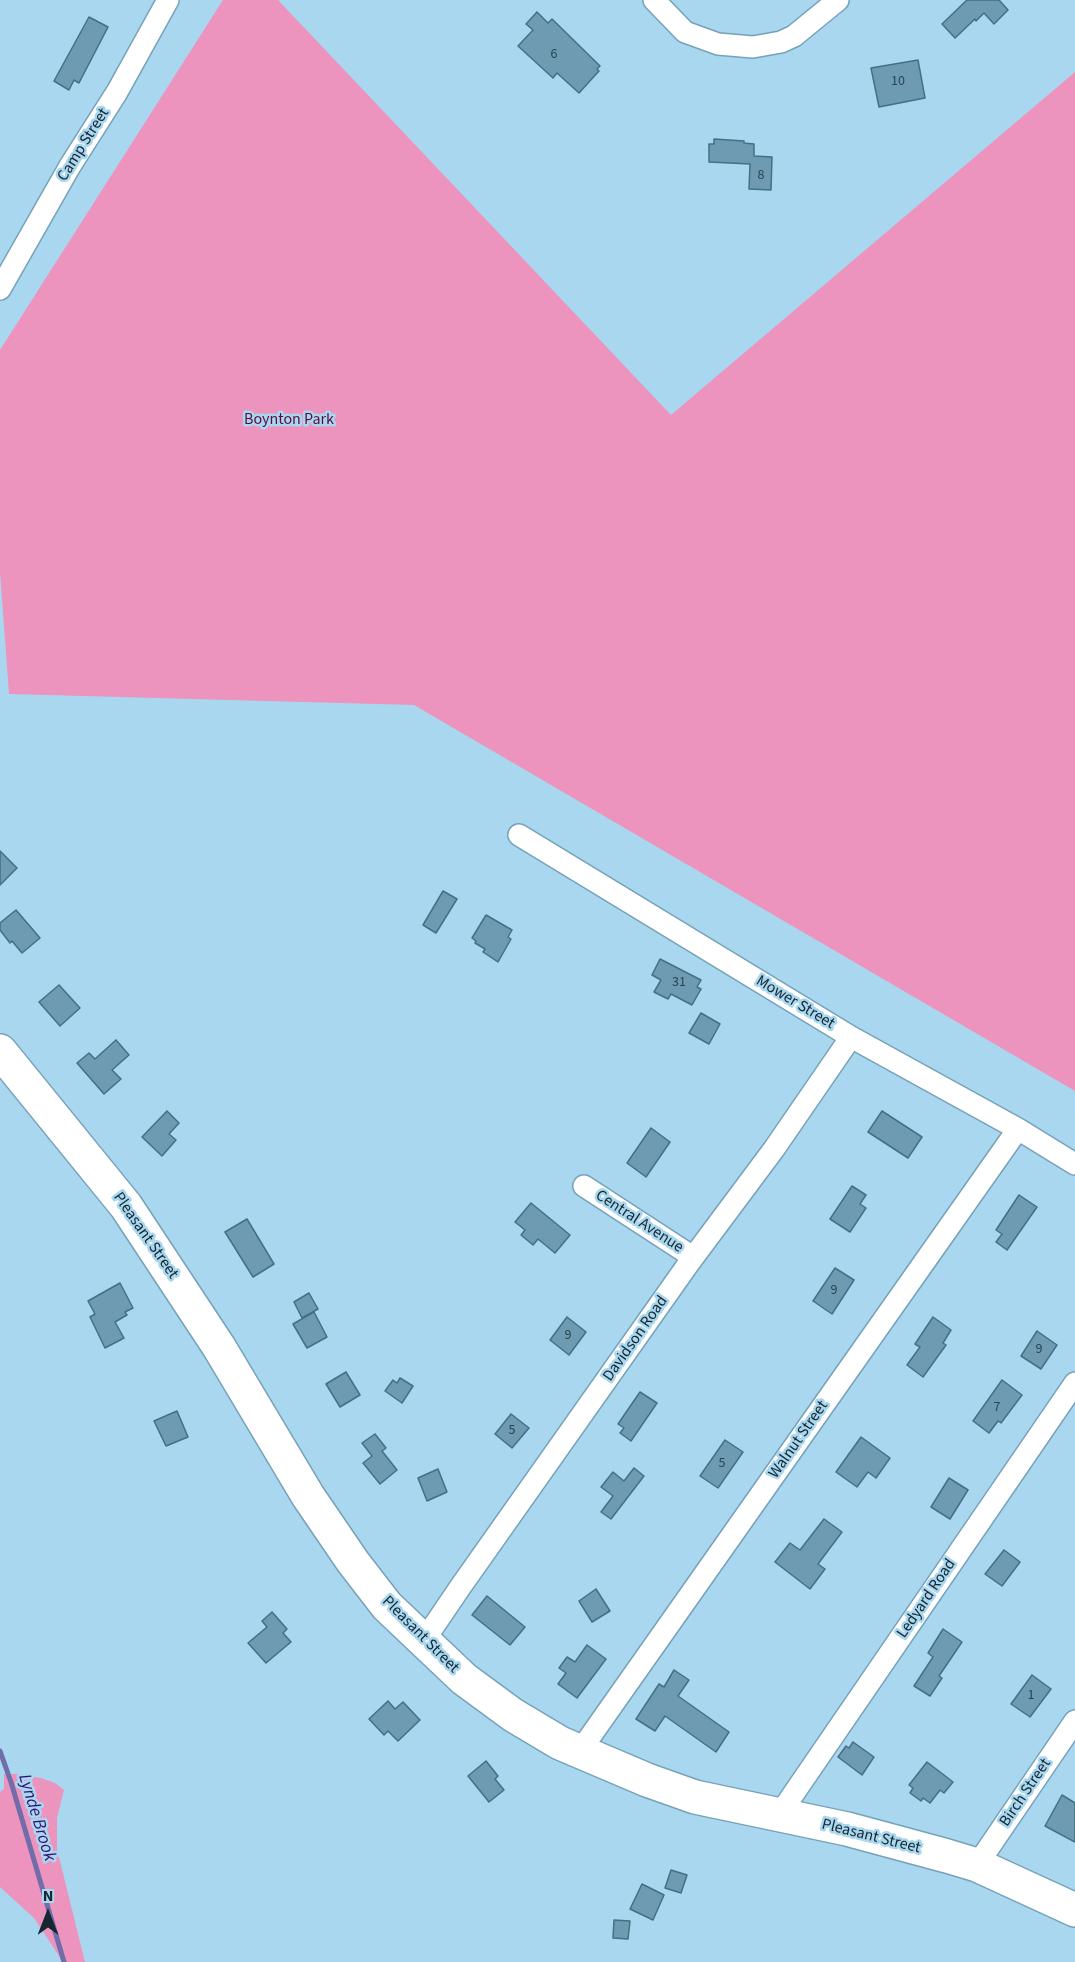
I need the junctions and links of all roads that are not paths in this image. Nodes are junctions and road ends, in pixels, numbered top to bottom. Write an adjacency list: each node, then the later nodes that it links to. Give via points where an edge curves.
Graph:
1 (168, 0): 4 (street, Camp Street)
2 (654, 0): 3 (street, via 685,32 718,44 753,47 794,36)
3 (837, 0)
4 (0, 289)
5 (519, 835): 6 (street, Mower Street)
6 (851, 1037): 8 (street, Mower Street); 11 (street, Davidson Road)
7 (0, 1051): 13 (main road, Pleasant Street, via 126,1206 219,1347 308,1496 387,1606)
8 (1018, 1129): 9 (street, Mower Street); 15 (street, Walnut Street)
9 (1075, 1164)
10 (584, 1186): 11 (street, Central Avenue)
11 (693, 1257): 13 (street, Davidson Road)
12 (1075, 1383): 16 (street, Ledyard Road)
13 (423, 1642): 15 (main road, Pleasant Street, via 464,1679 513,1714)
14 (1075, 1721): 17 (street, Birch Street)
15 (580, 1751): 16 (main road, Pleasant Street, via 695,1797)
16 (779, 1815): 17 (main road, Pleasant Street, via 847,1829)
17 (977, 1865): 18 (main road, Pleasant Street)
18 (1075, 1910)

